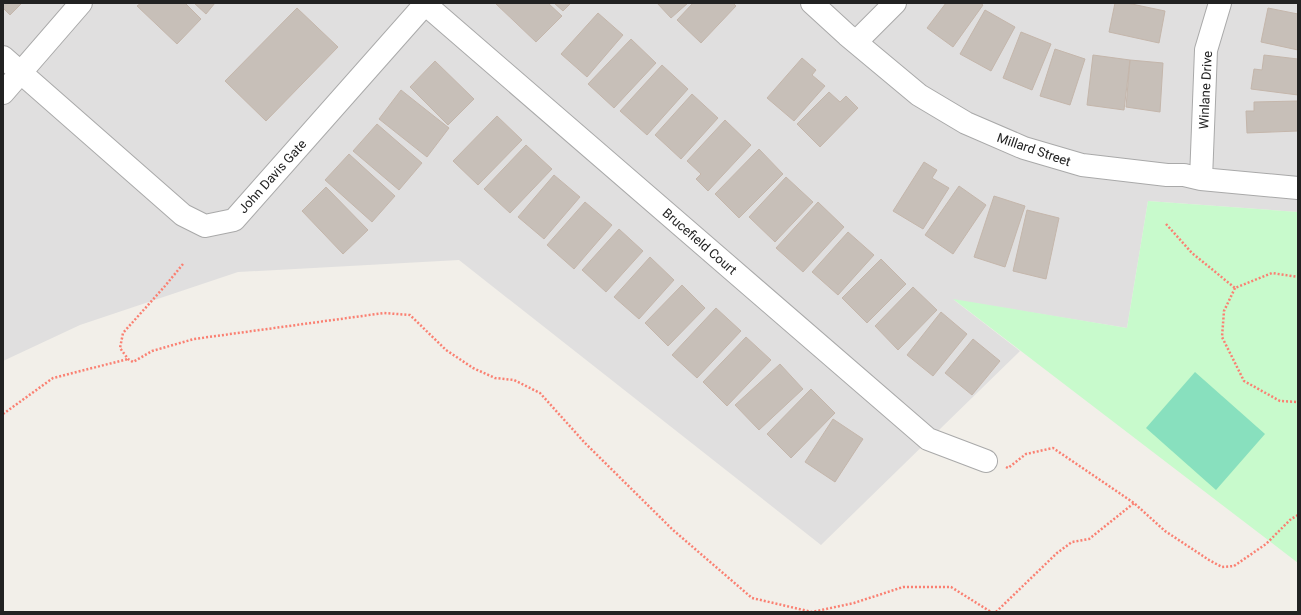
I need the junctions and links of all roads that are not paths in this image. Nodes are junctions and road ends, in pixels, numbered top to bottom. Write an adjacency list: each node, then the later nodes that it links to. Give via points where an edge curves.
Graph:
1 (81, 3): 8 (street)
2 (426, 3): 8 (street, John Davis Gate, via 234,220 205,226 183,215); 12 (street, Brucefield Court, via 928,439)
3 (812, 3): 6 (street, Millard Street)
4 (894, 3): 6 (street)
5 (1220, 3): 10 (street, Winlane Drive, via 1206,50)
6 (856, 42): 10 (street, Millard Street, via 918,95 966,123 1024,148 1082,165)
7 (3, 57): 8 (street, John Davis Gate)
8 (20, 72): 9 (street)
9 (3, 93)
10 (1201, 179): 11 (street, Millard Street)
11 (1298, 188)
12 (986, 461)

